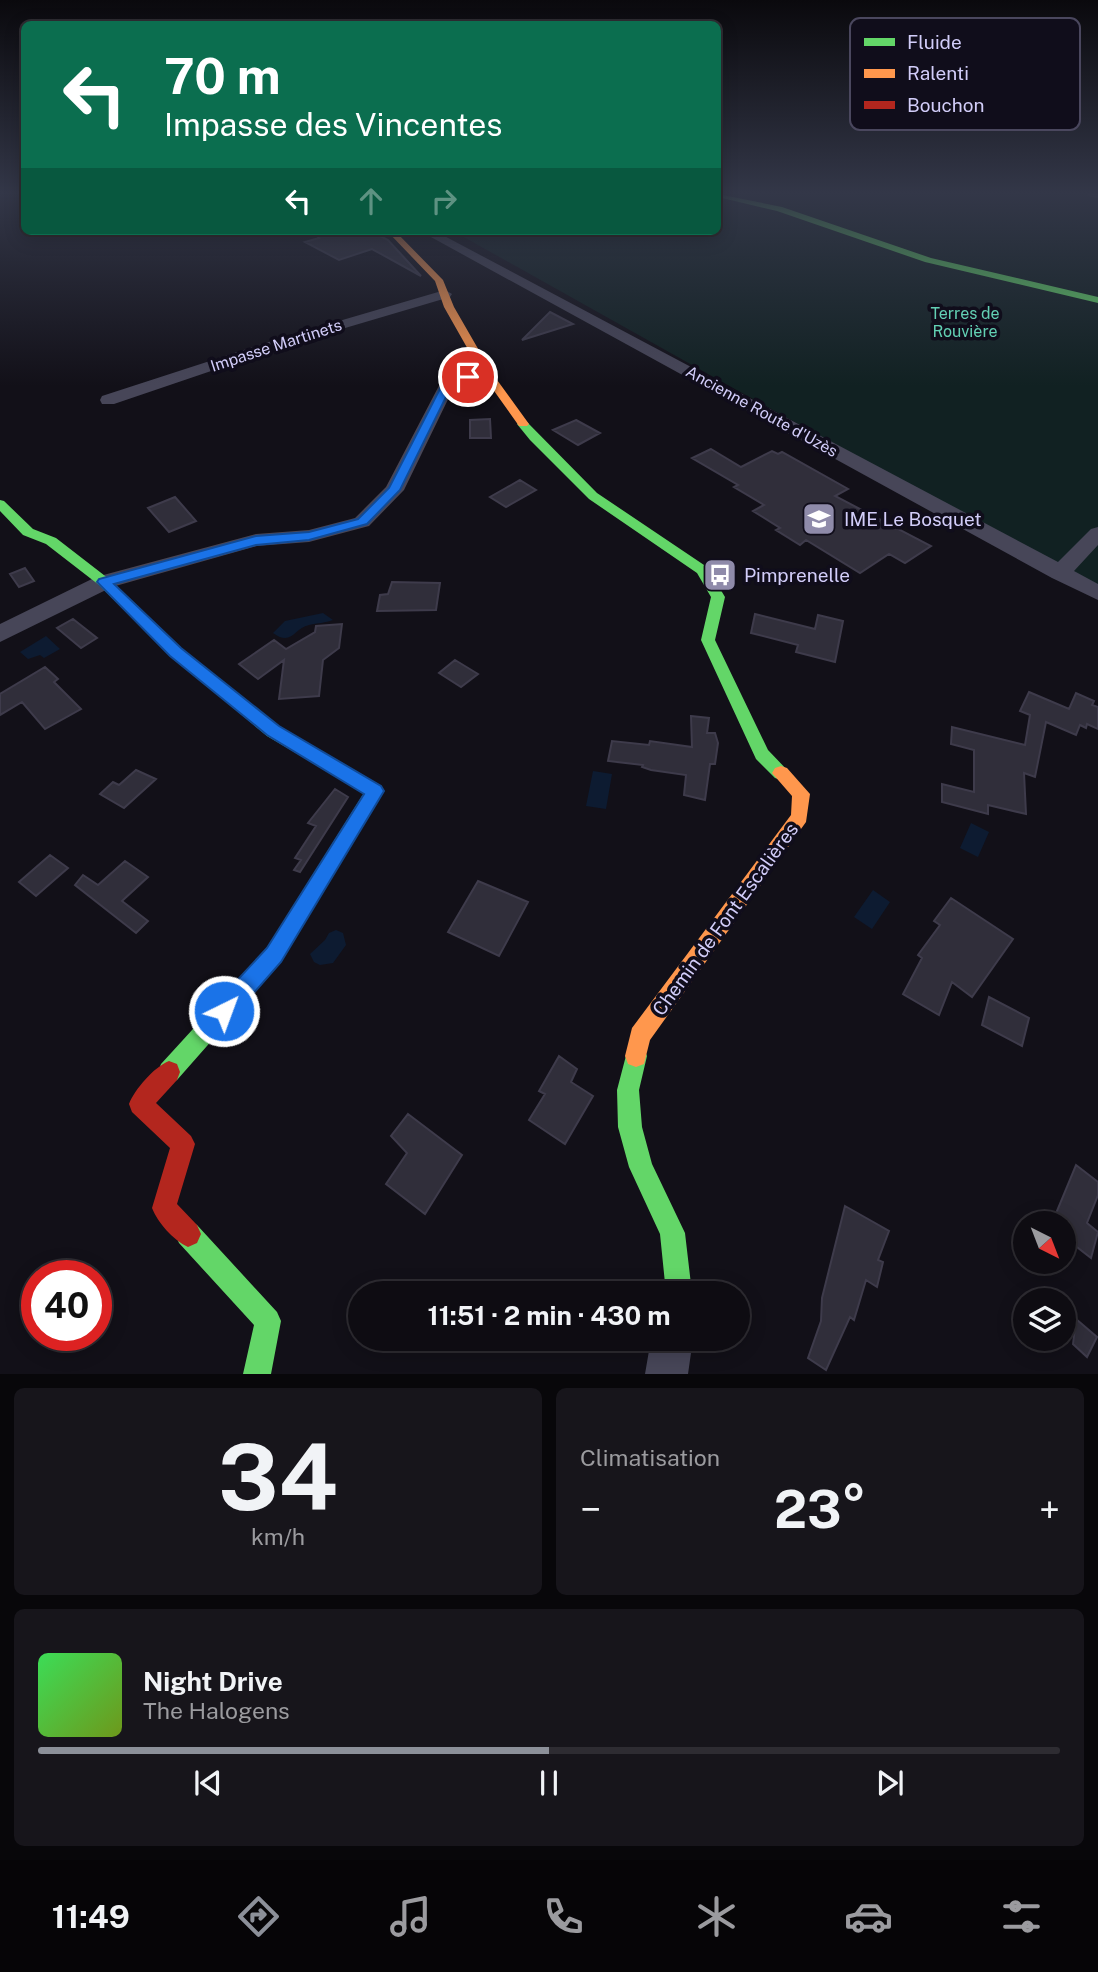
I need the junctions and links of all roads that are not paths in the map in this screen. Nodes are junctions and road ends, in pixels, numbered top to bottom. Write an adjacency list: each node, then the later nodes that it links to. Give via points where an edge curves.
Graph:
1 (418, 258): 4 (street, Chemin de Font Escalières, via 439,280)
2 (476, 258): 10 (street, Ancienne Route d'Uzès)
3 (923, 258): 5 (street)
4 (445, 294): 6 (street, Chemin de Font Escalières); 7 (street, Impasse Martinets)
5 (1098, 300)
6 (487, 374): 11 (street, via 449,381 394,490 362,522 309,536 256,540); 14 (street, Chemin de Font Escalières, via 534,438 593,496 702,570 718,597 708,640 762,754 801,794 800,817 640,1036 628,1090 630,1128 640,1167 672,1233)
7 (108, 400)
8 (0, 504): 11 (street, via 28,531 51,541)
9 (1098, 533): 10 (street)
10 (1060, 573): 12 (street, Ancienne Route d'Uzès)
11 (104, 582): 13 (street); 16 (street, via 176,652 273,731 375,791 274,955 140,1104 183,1144 164,1208 268,1321)
12 (1098, 593)
13 (0, 634)
14 (678, 1281)
15 (669, 1351): 17 (street)
16 (257, 1374)
17 (666, 1374)

